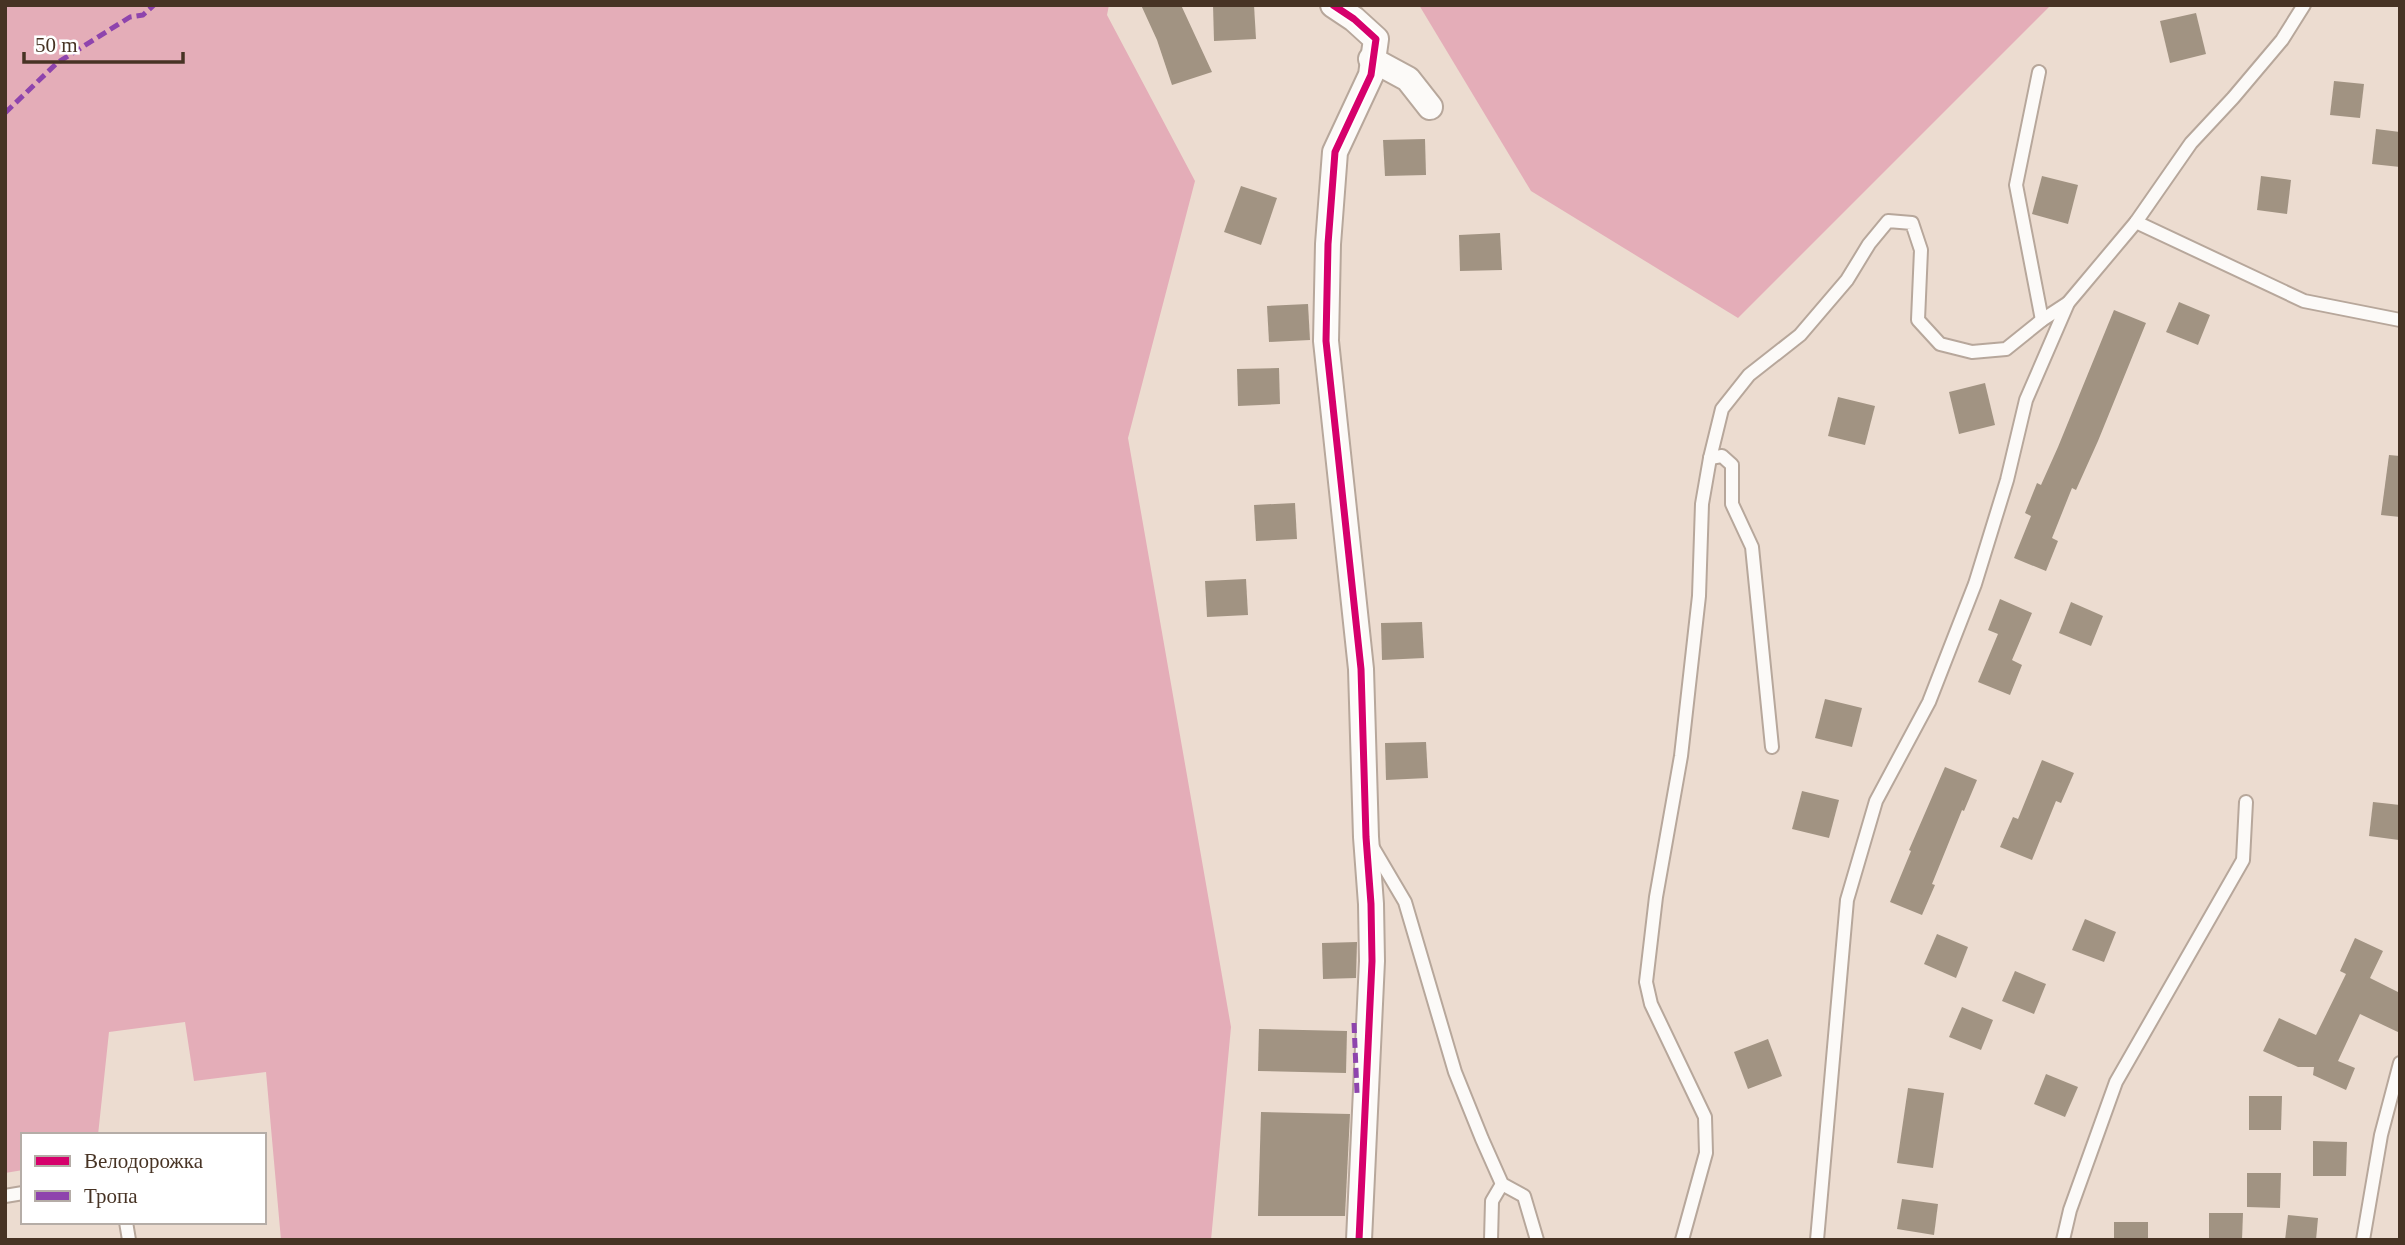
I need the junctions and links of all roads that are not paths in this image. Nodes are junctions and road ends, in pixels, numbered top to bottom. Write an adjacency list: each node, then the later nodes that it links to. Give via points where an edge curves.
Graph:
1 (1333, 5): 3 (street, via 1376,39)
2 (2304, 5): 6 (lane, via 2282,40 2191,143)
3 (1371, 59): 5 (street, via 1408,79); 13 (street, via 1371,75 1335,152 1326,341 1361,669)
4 (2039, 72): 8 (lane, via 2016,185)
5 (1430, 107)
6 (2136, 222): 7 (lane); 9 (lane, via 2304,301)
7 (2068, 303): 8 (lane); 22 (lane, via 2026,400 1975,584 1929,702 1876,801 1847,900)
8 (2042, 320): 10 (lane, via 2006,349 1972,352 1940,344 1918,320 1921,250 1912,223 1888,221 1847,280 1800,335 1749,375 1721,408)
9 (2400, 320)
10 (1710, 458): 11 (lane, via 1722,456 1732,465 1732,504 1752,547); 21 (lane, via 1702,504 1699,596 1681,756 1646,982 1651,1004 1705,1117 1706,1153)
11 (1772, 747)
12 (2246, 802): 23 (lane, via 2243,860 2116,1082)
13 (1366, 837): 16 (lane, via 1405,902 1455,1072); 18 (street, via 1372,961)
14 (1354, 1023): 17 (street, via 1357,1110)
15 (2400, 1063): 24 (lane, via 2381,1135)
16 (1502, 1184): 19 (lane, via 1492,1201); 20 (lane, via 1524,1196)
17 (1350, 1240)
18 (1359, 1240)
19 (1491, 1240)
20 (1537, 1240)
21 (1682, 1240)
22 (1817, 1240)
23 (2063, 1240)
24 (2363, 1240)

